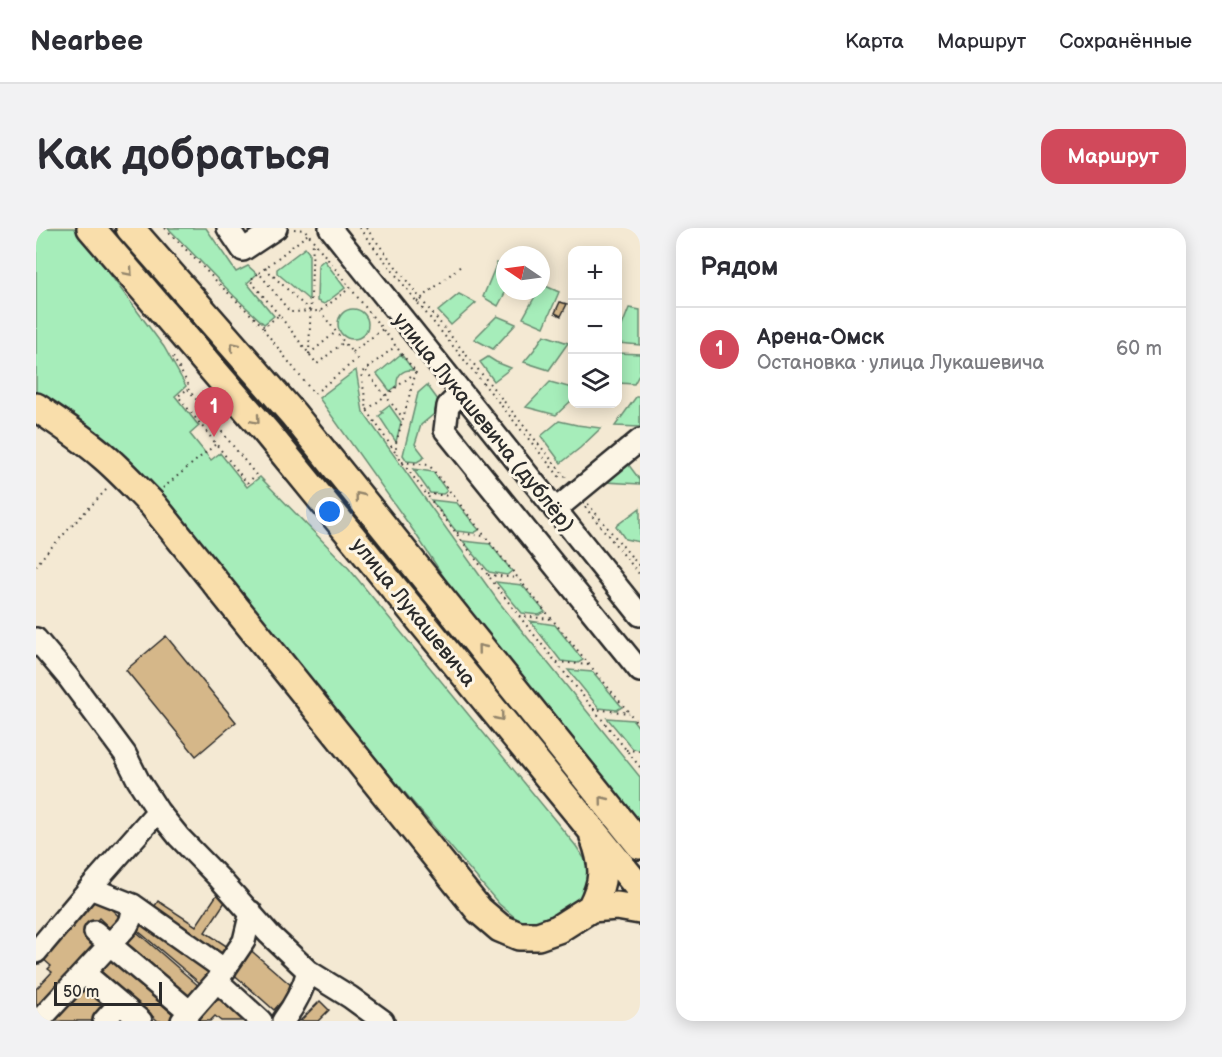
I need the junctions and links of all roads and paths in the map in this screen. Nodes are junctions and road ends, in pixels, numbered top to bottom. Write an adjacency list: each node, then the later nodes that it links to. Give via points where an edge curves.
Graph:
1 (91, 228): 64 (main road, улица Лукашевича, one-way to 64, via 268,434)
2 (130, 228): 65 (main road, улица Лукашевича, one-way to 2, via 293,414)
3 (165, 228): 19 (path)
4 (228, 228): 5 (street, via 243,250)
5 (279, 228): 8 (path, via 305,230)
6 (359, 228): 15 (path)
7 (366, 228): 14 (path)
8 (309, 234): 9 (path); 11 (path)
9 (322, 234): 13 (path); 16 (path); 28 (street, улица Лукашевича (дублёр))
10 (462, 265): 14 (path)
11 (265, 268): 12 (path); 16 (path)
12 (259, 273): 16 (path, via 290,312); 18 (path, via 250,280)
13 (350, 288): 17 (path); 20 (path)
14 (420, 298): 15 (path); 38 (path)
15 (417, 302): 38 (path)
16 (310, 311): 17 (path); 25 (path)
17 (320, 311): 21 (path)
18 (279, 315): 19 (path); 25 (path)
19 (264, 327): 24 (path, via 314,394 357,359)
20 (382, 329): 23 (path); 24 (path)
21 (336, 332): 22 (path); 25 (path)
22 (344, 342): 24 (path); 25 (path, via 317,364)
23 (396, 346): 26 (path); 27 (path)
24 (352, 352)
25 (309, 354)
26 (365, 370): 29 (path); 31 (path, via 361,374)
27 (416, 372): 29 (path); 32 (path)
28 (461, 393): 42 (street, улица Лукашевича (дублёр)); 56 (street, via 448,406 445,430)
29 (385, 396): 31 (path); 32 (path)
30 (36, 407): 69 (main road, via 102,455 153,505 479,910 500,928 519,936 538,936 558,929)
31 (367, 410): 35 (path)
32 (403, 418): 35 (path)
33 (639, 443): 38 (street)
34 (216, 444): 34 (path, via 178,396 188,389 256,476 247,483); 37 (path)
35 (396, 453): 36 (path)
36 (402, 462): 40 (path); 41 (path, via 429,465)
37 (174, 478)
38 (576, 492): 42 (street); 46 (path); 48 (path)
39 (102, 494): 45 (path)
40 (427, 494): 41 (path); 43 (path)
41 (452, 496): 44 (path)
42 (555, 510): 51 (street, улица Лукашевича (дублёр))
43 (457, 533): 44 (path); 47 (path)
44 (485, 536): 49 (path)
45 (36, 566)
46 (640, 567)
47 (488, 575): 49 (path); 50 (path)
48 (640, 575)
49 (518, 578): 52 (path)
50 (519, 615): 52 (path); 54 (path)
51 (640, 615)
52 (552, 619): 55 (path)
53 (36, 639): 63 (street, via 125,754)
54 (557, 662): 55 (path); 57 (path)
55 (589, 665): 58 (path)
56 (640, 670)
57 (592, 709): 58 (path); 60 (path)
58 (629, 713): 59 (path)
59 (640, 726)
60 (626, 750): 61 (path); 62 (path)
61 (640, 751)
62 (640, 767)
63 (158, 811): 66 (street); 71 (street)
64 (590, 828): 67 (main road, улица Лукашевича); 69 (main road, via 600,852 603,875)
65 (640, 846)
66 (90, 888): 68 (street); 73 (street)
67 (640, 889)
68 (133, 905): 72 (street, via 127,926); 76 (street)
69 (591, 908): 70 (main road, via 617,906)
70 (640, 910)
71 (251, 912): 74 (street); 76 (street, via 244,941)
72 (103, 938): 75 (street); 78 (street)
73 (36, 952)
74 (308, 970): 83 (street, via 293,1008); 84 (street)
75 (84, 973): 77 (street); 79 (street)
76 (221, 975): 78 (street); 82 (street)
77 (120, 1003): 80 (street); 81 (street)
78 (186, 1017)
79 (39, 1021)
80 (104, 1021)
81 (141, 1021)
82 (261, 1021)
83 (283, 1021)
84 (382, 1021)

